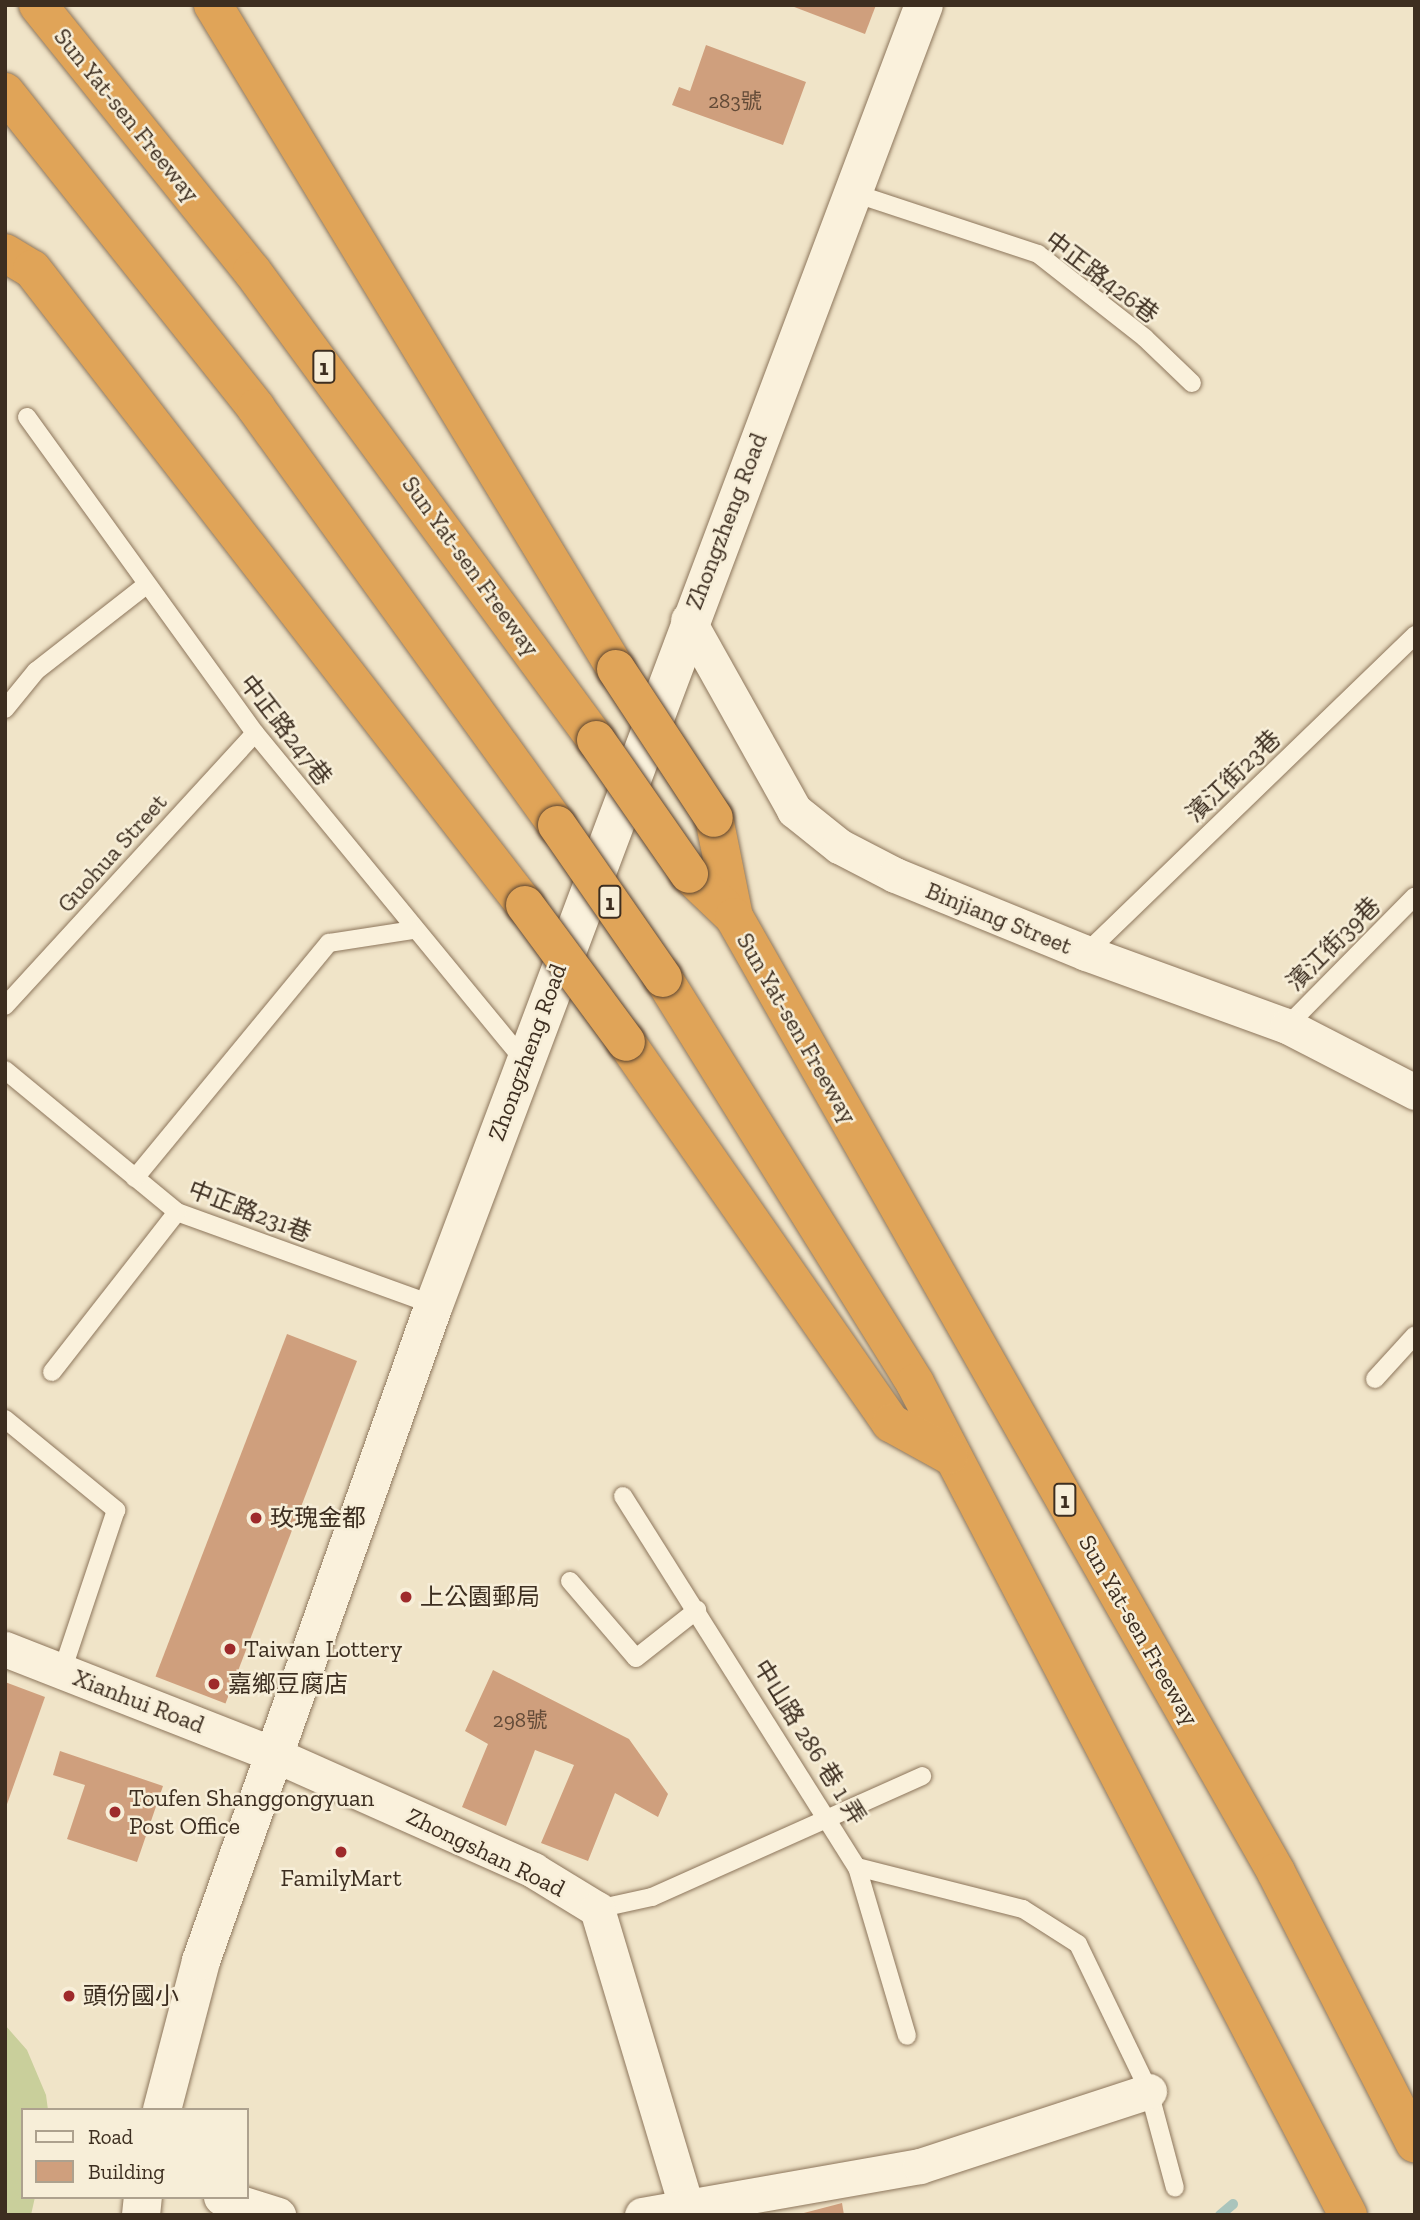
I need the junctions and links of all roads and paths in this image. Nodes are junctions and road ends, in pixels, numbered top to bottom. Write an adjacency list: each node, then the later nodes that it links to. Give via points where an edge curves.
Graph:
1 (38, 5): 16 (highway, Sun Yat-sen Freeway / 1, bridge, via 252,271 689,874)
2 (213, 5): 16 (highway, bridge, via 616,669 714,818)
3 (924, 5): 5 (main road, Zhongzheng Road)
4 (5, 92): 31 (highway, 1, bridge, via 256,408 663,978 915,1383)
5 (851, 192): 8 (lane, 中正路426巷, via 1038,254 1145,338); 11 (main road, Zhongzheng Road)
6 (5, 232): 7 (highway)
7 (19, 261): 31 (highway, bridge, via 525,905 891,1423)
8 (1192, 383)
9 (27, 417): 10 (lane, 中正路247巷)
10 (146, 585): 13 (lane, via 36,671); 14 (lane, 中正路247巷)
11 (688, 620): 18 (street, Binjiang Street, via 793,810 839,846 895,875); 21 (main road, Zhongzheng Road)
12 (1415, 635): 18 (lane, 濱江街23巷)
13 (5, 709)
14 (255, 733): 17 (lane, 中正路247巷); 19 (lane, Guohua Street)
15 (1415, 896): 20 (lane, 濱江街39巷)
16 (734, 918): 45 (highway, Sun Yat-sen Freeway / 1, via 1276,1872)
17 (413, 930): 21 (lane, 中正路247巷); 24 (lane, via 329,943)
18 (1086, 953): 20 (street, Binjiang Street)
19 (5, 1006)
20 (1287, 1026): 23 (street, Binjiang Street)
21 (524, 1060): 26 (main road, Zhongzheng Road)
22 (5, 1070): 24 (lane, 中正路231巷)
23 (1415, 1092)
24 (135, 1178): 25 (lane, 中正路231巷)
25 (177, 1212): 26 (lane, 中正路231巷); 28 (lane)
26 (434, 1305): 37 (main road, Zhongzheng Road)
27 (1415, 1335): 29 (lane)
28 (52, 1372)
29 (1376, 1379)
30 (5, 1419): 36 (lane, via 116,1510)
31 (949, 1455): 51 (highway, 1)
32 (623, 1496): 34 (lane, 中山路 286 巷 1 弄)
33 (570, 1581): 34 (lane, via 636,1658)
34 (697, 1610): 39 (lane, 中山路 286 巷 1 弄)
35 (5, 1649): 36 (street, Xianhui Road)
36 (62, 1671): 37 (street, Xianhui Road)
37 (273, 1754): 41 (street, Zhongshan Road, via 533,1870); 44 (main road, Zhongzheng Road, via 201,1961)
38 (922, 1776): 39 (lane)
39 (829, 1815): 40 (lane, 中山路 286 巷 1 弄); 41 (lane, via 652,1897)
40 (857, 1867): 42 (lane, 中山路 286 巷 1 弄); 43 (lane, via 1023,1909 1078,1944)
41 (597, 1909): 48 (street)
42 (907, 2036)
43 (1149, 2091): 46 (lane); 48 (street, via 920,2166)
44 (163, 2108)
45 (1415, 2144)
46 (1175, 2188)
47 (227, 2199): 49 (street)
48 (688, 2211): 50 (street)
49 (278, 2215)
50 (642, 2215)
51 (1348, 2215)

